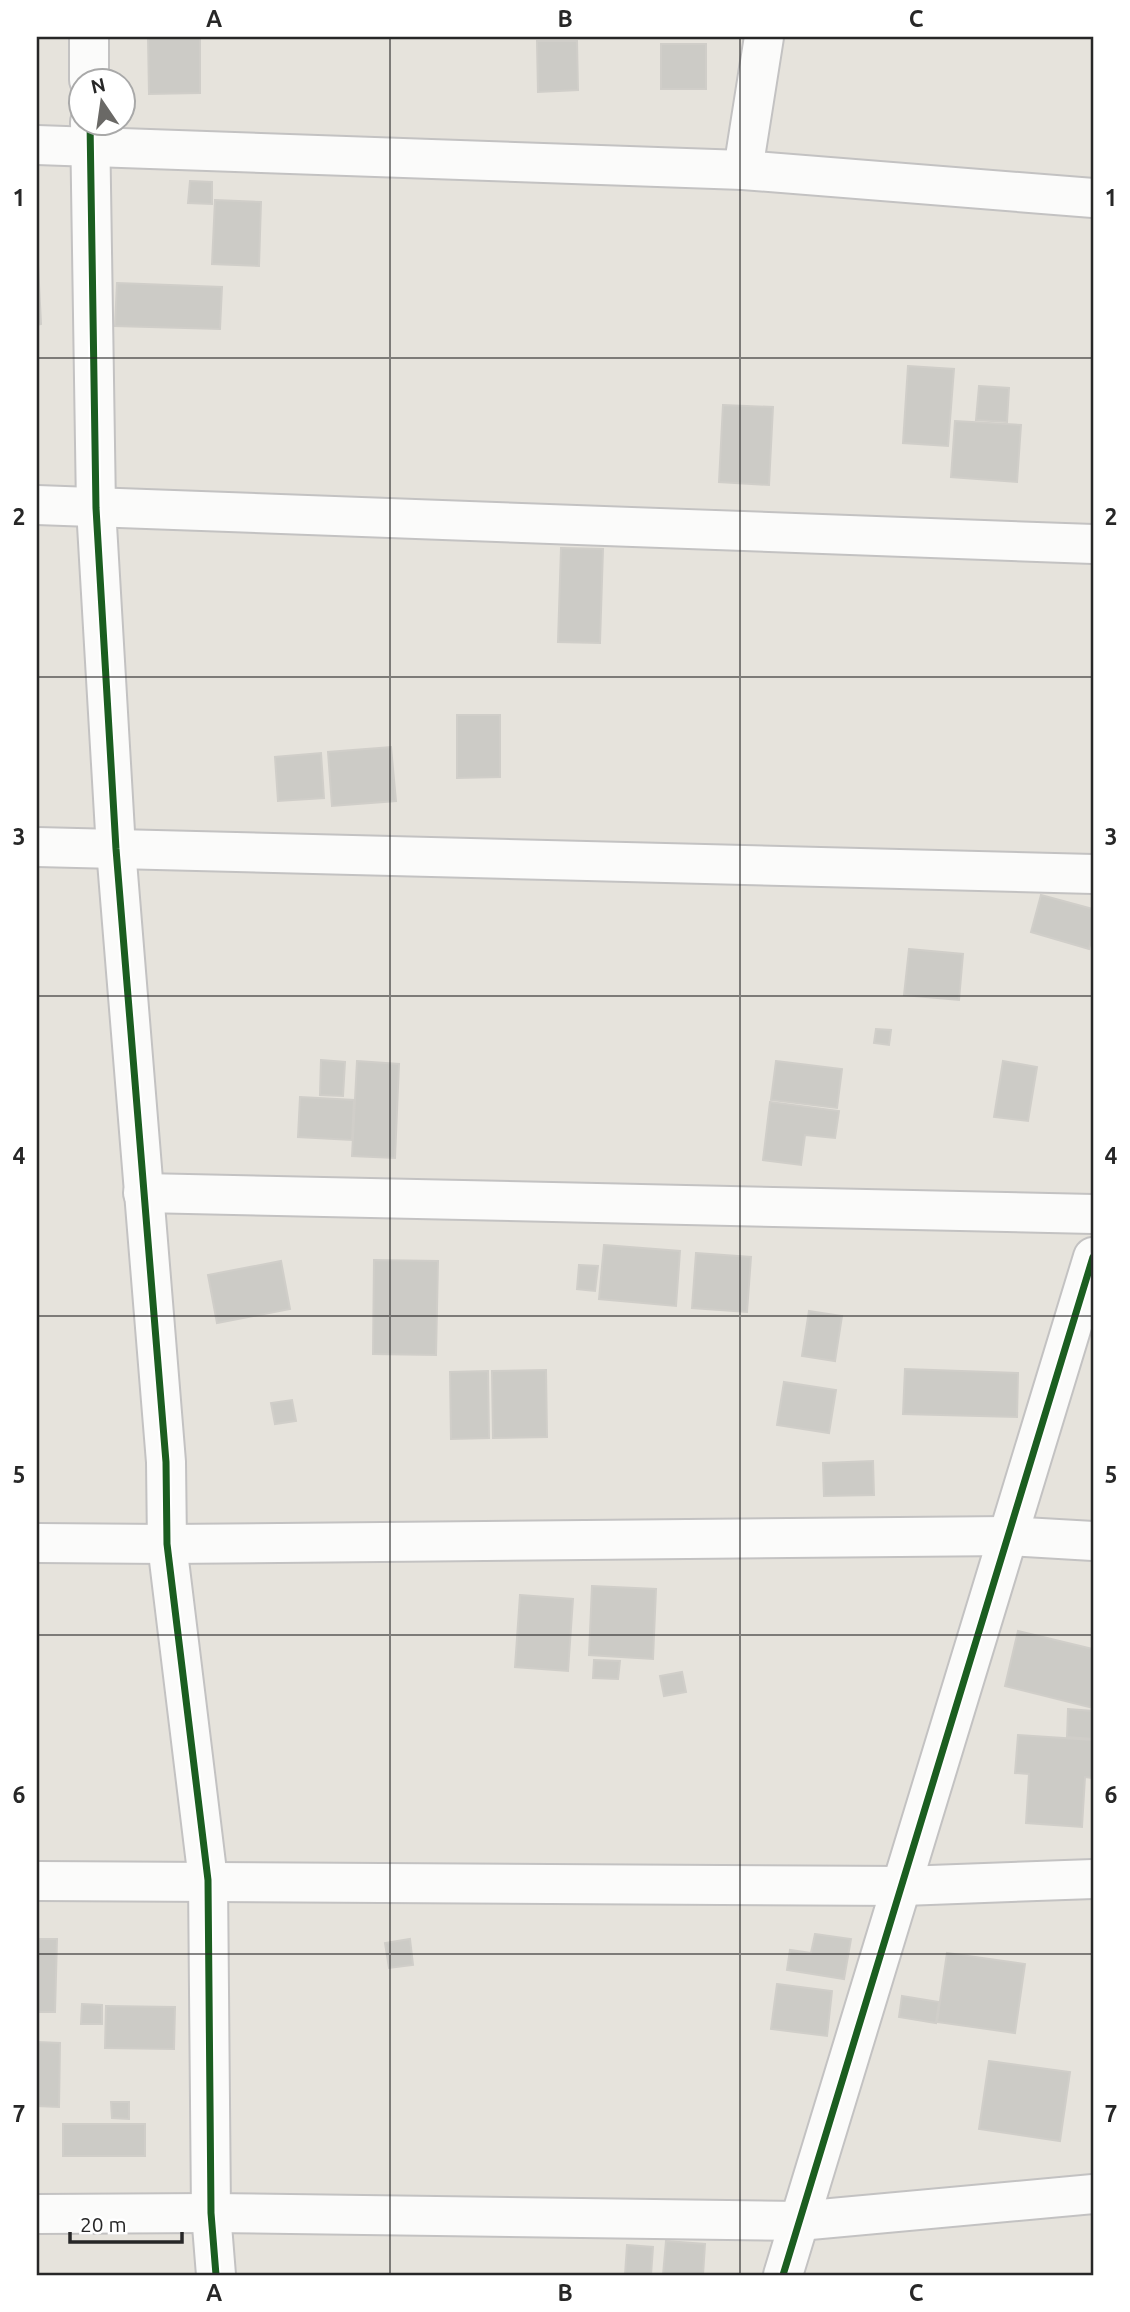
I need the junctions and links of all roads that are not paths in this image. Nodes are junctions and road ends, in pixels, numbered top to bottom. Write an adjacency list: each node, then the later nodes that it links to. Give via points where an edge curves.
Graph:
1 (89, 37): 3 (street)
2 (764, 37): 8 (street)
3 (89, 66)
4 (80, 136): 7 (street)
5 (90, 136): 11 (street)
6 (126, 136): 8 (street)
7 (37, 145)
8 (743, 170): 9 (street)
9 (1093, 198)
10 (37, 505): 11 (street)
11 (96, 508): 12 (street); 14 (street)
12 (1093, 544)
13 (37, 847): 14 (street)
14 (116, 849): 15 (street); 16 (street)
15 (1093, 874)
16 (143, 1193): 17 (street); 22 (street, via 166,1462)
17 (1093, 1214)
18 (1093, 1257): 19 (street)
19 (1008, 1536): 20 (street); 22 (street); 26 (street)
20 (1093, 1541)
21 (37, 1543): 22 (street)
22 (167, 1544): 24 (street)
23 (1093, 1879): 26 (street)
24 (208, 1880): 25 (street); 26 (street); 28 (street)
25 (37, 1881)
26 (903, 1886): 30 (street)
27 (1093, 2194): 30 (street)
28 (211, 2213): 29 (street); 30 (street); 31 (street)
29 (37, 2214)
30 (799, 2221): 32 (street)
31 (216, 2275)
32 (783, 2275)

